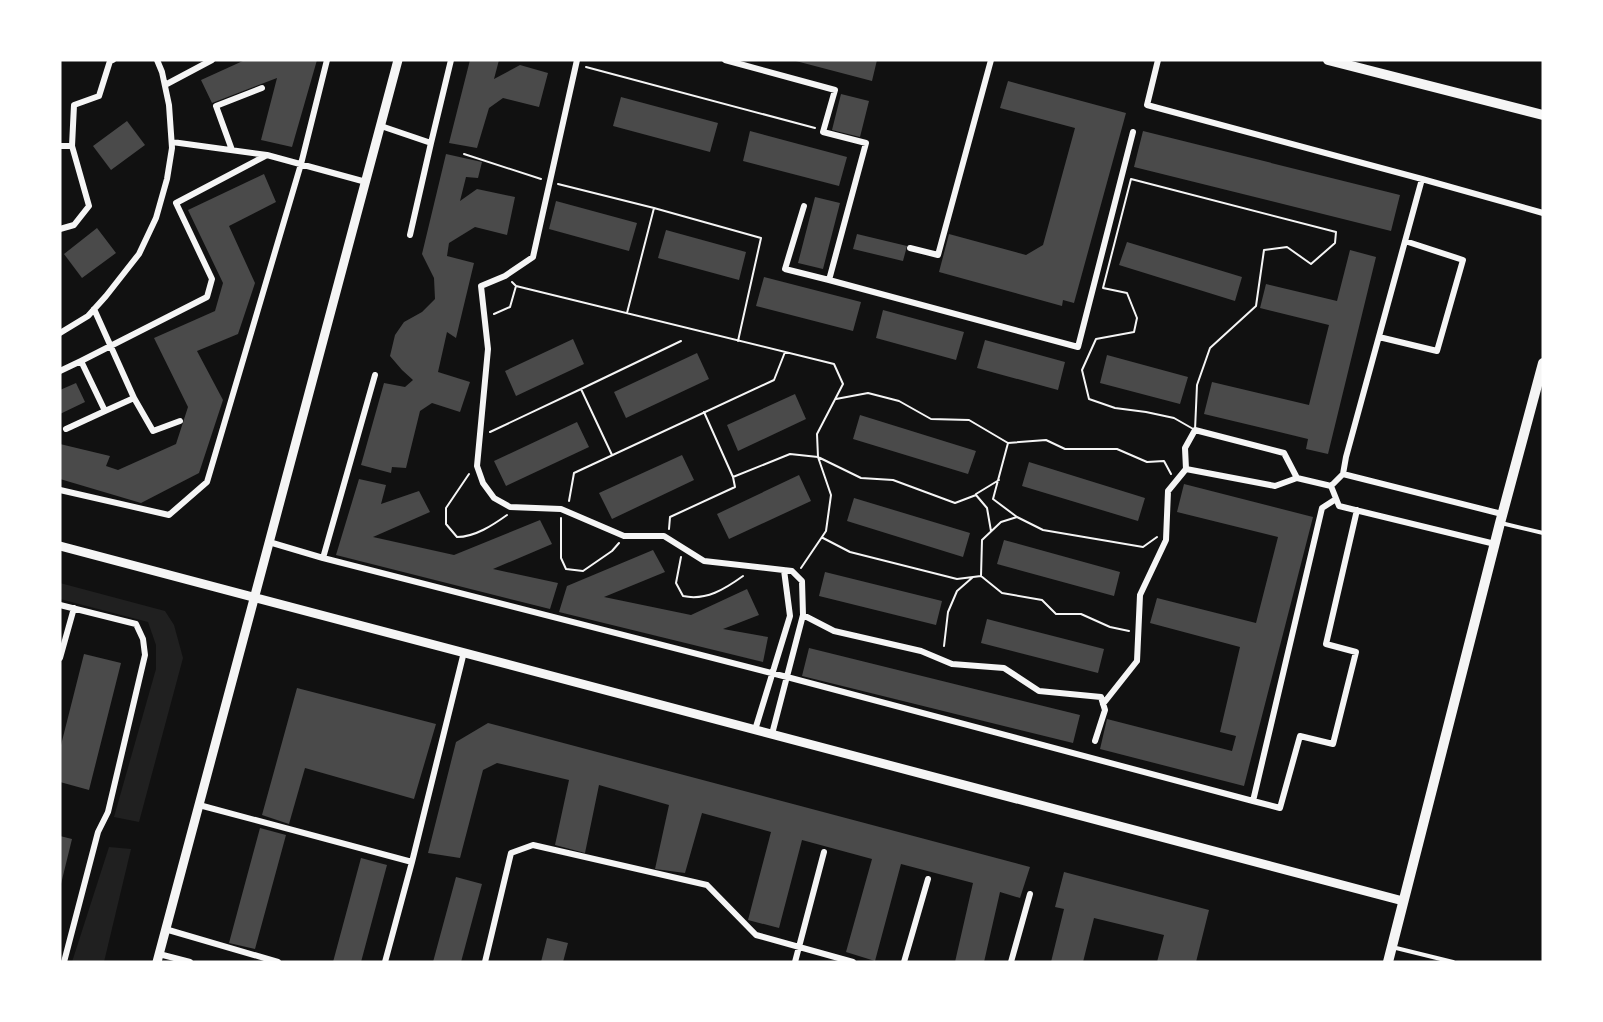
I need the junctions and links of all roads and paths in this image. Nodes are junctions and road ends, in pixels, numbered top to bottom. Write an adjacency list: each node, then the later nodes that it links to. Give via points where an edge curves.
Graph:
1 (113, 60): 21 (street, via 99,96 74,105)
2 (157, 60): 12 (street)
3 (212, 60): 12 (street)
4 (327, 60): 24 (street)
5 (398, 60): 15 (street)
6 (451, 60): 19 (street)
7 (725, 60): 34 (street, via 835,90 823,132 866,143)
8 (991, 60): 32 (street, via 938,255)
9 (1158, 60): 25 (street, via 1147,105)
10 (1328, 60): 14 (main road)
11 (577, 62): 16 (path); 33 (street, via 533,257)
12 (165, 85): 18 (street)
13 (261, 88): 22 (street, via 216,106)
14 (1543, 115)
15 (381, 126): 19 (street); 26 (street)
16 (815, 128)
17 (1133, 132): 34 (street, via 1078,347)
18 (172, 142): 22 (street); 36 (street, via 156,218 139,254)
19 (431, 142): 30 (street)
20 (60, 146): 21 (street)
21 (72, 146): 29 (street, via 89,206 74,225)
22 (232, 150): 23 (street)
23 (267, 155): 24 (street); 43 (street, via 176,203 212,279 207,297)
24 (301, 164): 26 (street); 69 (street, via 207,482 169,515)
25 (1422, 179): 28 (street); 31 (street)
26 (366, 182): 83 (street)
27 (804, 206): 34 (street, via 785,269)
28 (1543, 213)
29 (60, 229)
30 (410, 235)
31 (1405, 241): 40 (street); 40 (street, via 1463,260 1437,351)
32 (910, 248)
33 (506, 276): 35 (path); 38 (street, via 481,286)
34 (829, 280)
35 (516, 286): 37 (path); 38 (path, via 510,307)
36 (94, 309): 39 (street); 43 (street)
37 (627, 313): 42 (path); 42 (path, via 654,208 760,238)
38 (484, 315): 57 (street, via 488,349)
39 (60, 333)
40 (1379, 337): 63 (street)
41 (681, 341): 49 (path)
42 (738, 341): 44 (path)
43 (111, 346): 45 (street); 50 (street)
44 (785, 352): 51 (path, via 834,364 843,384); 53 (path, via 774,380)
45 (81, 361): 47 (street); 52 (street)
46 (1543, 363): 76 (main road)
47 (60, 371)
48 (375, 375): 87 (street)
49 (581, 389): 57 (path); 59 (path)
50 (134, 398): 52 (street); 54 (street, via 153,431)
51 (835, 399): 58 (path, via 868,393 899,401 931,419 969,420); 60 (path, via 817,434)
52 (105, 411): 55 (street)
53 (704, 412): 59 (path); 64 (path)
54 (180, 421)
55 (66, 429)
56 (1195, 430): 56 (path, via 1197,385 1210,348 1256,306 1264,250 1287,247 1311,264 1335,243 1336,232 1131,179 1103,288 1127,293 1137,318 1134,332 1096,339 1082,370 1089,399 1115,408 1174,418); 62 (street, via 1185,448); 65 (street, via 1284,453)
57 (480, 436): 61 (street)
58 (1008, 443): 66 (path); 67 (path, via 1046,440 1065,449 1118,449 1148,462 1164,461)
59 (612, 455): 73 (path, via 574,473)
60 (818, 457): 64 (path, via 790,454); 70 (path, via 861,478 893,480 955,503); 81 (path, via 831,495)
61 (477, 466): 72 (street, via 494,498 510,507); 72 (path, via 446,507 446,524 457,537 492,525)
62 (1186, 469): 65 (street, via 1275,486); 67 (street)
63 (1343, 474): 68 (street); 76 (street)
64 (733, 477): 82 (path, via 735,487 670,517)
65 (1297, 478): 68 (street)
66 (999, 480): 70 (path); 75 (path, via 993,499)
67 (1176, 482): 77 (street, via 1168,491)
68 (1331, 486): 71 (street)
69 (60, 490)
70 (976, 495): 78 (path, via 987,508)
71 (1336, 499): 74 (street, via 1339,506); 107 (street, via 1322,508)
72 (519, 507): 73 (street)
73 (564, 510): 80 (street); 80 (path, via 561,558 566,569 583,571 612,551)
74 (1357, 510): 84 (street); 107 (street, via 1326,644 1356,652 1333,744 1300,736 1280,808)
75 (1017, 517): 77 (path, via 1043,530 1143,547); 78 (path, via 1001,522)
76 (1501, 518): 79 (lane); 84 (main road)
77 (1167, 530): 97 (street, via 1140,595)
78 (992, 531): 92 (path, via 982,540)
79 (1543, 532)
80 (624, 536): 82 (street)
81 (822, 537): 90 (path); 91 (path, via 850,552 957,579)
82 (669, 539): 86 (street)
83 (269, 542): 87 (street); 93 (street)
84 (1495, 544): 113 (main road)
85 (60, 546): 93 (street)
86 (683, 548): 88 (street, via 704,561); 88 (path, via 676,583 683,596 696,599 720,591 743,577)
87 (323, 558): 101 (street)
88 (749, 566): 89 (street)
89 (784, 570): 90 (street); 101 (street, via 790,616)
90 (796, 575): 96 (street, via 802,581)
91 (975, 576): 92 (path); 98 (path, via 957,591 948,612)
92 (981, 576): 97 (path, via 1002,593 1042,600 1056,614 1081,614 1110,627)
93 (255, 597): 99 (street); 108 (street)
94 (60, 605): 95 (street)
95 (74, 608): 100 (street); 118 (street, via 136,624 145,655 108,812 98,832)
96 (803, 615): 102 (street); 103 (street, via 834,631 921,651 952,663 1004,668 1039,691 1101,697)
97 (1138, 633): 103 (street, via 1137,661)
98 (944, 646)
99 (464, 652): 104 (street); 110 (street)
100 (60, 658)
101 (772, 674): 102 (street); 104 (street)
102 (787, 678): 105 (street); 107 (street)
103 (1103, 704): 106 (street)
104 (755, 730): 105 (street)
105 (772, 734): 113 (street)
106 (1095, 741)
107 (1253, 801)
108 (198, 805): 110 (street); 114 (street)
109 (824, 852): 115 (street)
110 (412, 862): 121 (street)
111 (928, 879): 125 (street)
112 (1030, 894): 126 (street)
113 (1403, 901): 116 (main road)
114 (165, 929): 117 (street); 120 (street)
115 (799, 947): 122 (street, via 756,935 706,885 533,845 512,853); 123 (street); 124 (street)
116 (1391, 947): 127 (main road); 128 (lane)
117 (158, 958): 119 (street)
118 (64, 962)
119 (190, 962)
120 (278, 962)
121 (385, 962)
122 (485, 962)
123 (795, 962)
124 (853, 962)
125 (904, 962)
126 (1011, 962)
127 (1388, 962)
128 (1453, 962)

